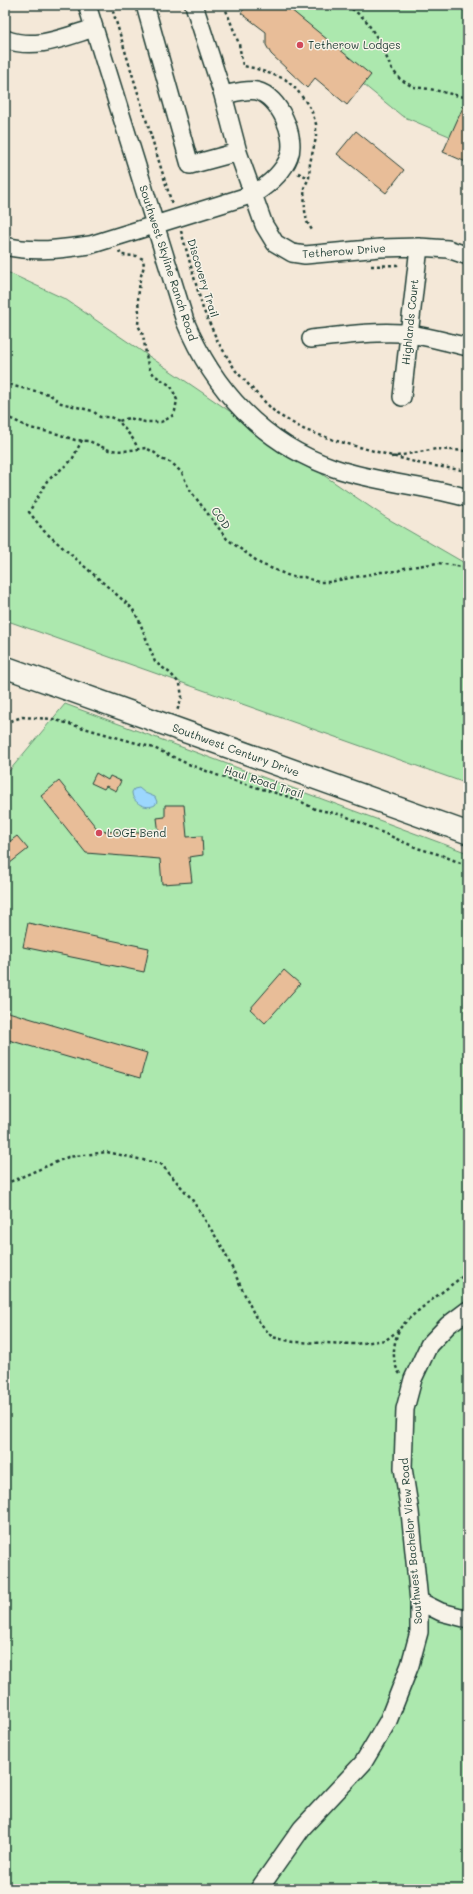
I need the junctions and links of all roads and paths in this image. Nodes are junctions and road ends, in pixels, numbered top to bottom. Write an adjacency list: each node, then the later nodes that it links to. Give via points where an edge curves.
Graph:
1 (88, 5): 6 (street, Southwest Skyline Ranch Road)
2 (111, 5): 12 (path, Discovery Trail)
3 (145, 5): 10 (street, via 190,165)
4 (194, 5): 8 (street, Tetherow Drive)
5 (347, 5): 9 (path, via 365,19 381,44 391,68 400,79 413,87)
6 (94, 28): 7 (street, via 45,43 28,44); 13 (street, Southwest Skyline Ranch Road)
7 (5, 39)
8 (224, 95): 10 (street, Tetherow Drive); 11 (street, via 258,91 270,98 288,128 292,147 289,158 269,185)
9 (468, 98)
10 (238, 152): 11 (street, Tetherow Drive)
11 (254, 194): 12 (street); 16 (street, Tetherow Drive, via 264,225 275,243 292,253 305,255 380,248)
12 (177, 219): 13 (street); 29 (path, Discovery Trail, via 203,309 218,342 236,371 277,414 305,430)
13 (155, 226): 14 (street); 31 (street, Southwest Skyline Ranch Road, via 194,344 221,387 258,425 303,455 335,468)
14 (114, 238): 15 (street, via 63,249 36,250); 25 (path, via 121,255 143,259 138,325 143,335 148,366 154,375 171,386 177,400 172,416 161,422 129,418)
15 (5, 246)
16 (418, 253): 17 (street, Tetherow Drive, via 448,249); 18 (path, via 397,265); 19 (street, Highlands Court)
17 (468, 256)
18 (369, 266)
19 (409, 334): 20 (street, via 373,333); 21 (street); 23 (street, Highlands Court)
20 (311, 339)
21 (468, 348)
22 (5, 381): 25 (path, via 13,386 49,394 61,403 93,411 100,417 110,417)
23 (402, 397)
24 (5, 416): 26 (path, COD, via 30,428)
25 (118, 421): 27 (path, via 136,442)
26 (82, 440): 27 (path, COD, via 109,450 124,451); 35 (path, via 72,460 47,481 29,512 44,531 132,608 155,662 180,684 182,697)
27 (137, 448): 32 (path, COD, via 146,448 178,468 189,489 227,539 261,564 292,577 329,582 438,563)
28 (468, 451): 29 (path, via 436,449)
29 (390, 457): 30 (path, Discovery Trail)
30 (468, 471)
31 (468, 498)
32 (468, 568)
33 (5, 667): 35 (main road, Southwest Century Drive)
34 (5, 723): 37 (path, Haul Road Trail, via 22,717 52,719 154,748 222,777 296,799 315,809 343,815 417,848)
35 (171, 727): 36 (main road, Southwest Century Drive)
36 (468, 833)
37 (468, 866)
38 (5, 1184): 41 (path, via 68,1157 107,1152 162,1164 191,1198 222,1245 256,1318 272,1336 294,1342 355,1344 386,1340)
39 (468, 1272): 41 (path)
40 (468, 1310): 42 (street, Southwest Bachelor View Road, via 448,1325 429,1345 412,1379)
41 (400, 1329): 42 (path, via 394,1350 395,1365)
42 (410, 1390): 43 (street, Southwest Bachelor View Road, via 405,1409 403,1468)
43 (419, 1602): 44 (street, via 441,1612); 45 (street, Southwest Bachelor View Road, via 418,1632 410,1665 388,1721 363,1763 302,1828)
44 (468, 1619)
45 (258, 1889)

